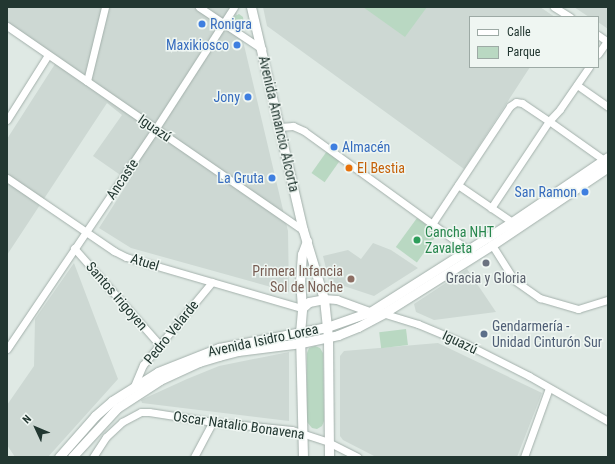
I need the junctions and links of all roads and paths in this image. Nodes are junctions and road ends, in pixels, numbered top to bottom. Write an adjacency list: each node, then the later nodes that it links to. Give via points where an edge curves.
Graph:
1 (105, 7): 14 (street)
2 (199, 7): 7 (street)
3 (234, 7): 7 (street, Ancaste)
4 (251, 7): 10 (main road, Avenida Amancio Alcorta)
5 (554, 7): 6 (street)
6 (568, 16)
7 (224, 24): 10 (street); 20 (street, Ancaste)
8 (7, 26): 12 (street, Iguazú)
9 (607, 42): 11 (street)
10 (262, 49): 19 (main road, Avenida Amancio Alcorta)
11 (599, 53)
12 (48, 55): 14 (street, Iguazú); 17 (street)
13 (588, 68): 15 (street)
14 (87, 81): 20 (street, Iguazú)
15 (577, 85): 16 (street); 18 (street)
16 (608, 107)
17 (7, 120)
18 (549, 121): 21 (street); 23 (street, via 522,103 514,102); 24 (street)
19 (279, 127): 25 (street, via 293,126 304,132); 27 (main road, Avenida Amancio Alcorta)
20 (156, 128): 27 (street, Iguazú); 28 (street, Ancaste)
21 (607, 162): 26 (main road)
22 (7, 178): 28 (street, Atuel)
23 (458, 185): 24 (street); 25 (street)
24 (491, 208): 26 (street)
25 (432, 224): 32 (street)
26 (515, 225): 30 (main road, Avenida Isidro Lorea); 32 (main road, Avenida Isidro Lorea)
27 (303, 230): 29 (main road, Avenida Amancio Alcorta)
28 (85, 232): 31 (street, Ancaste); 34 (street, Atuel, via 126,257)
29 (306, 241): 35 (main road, Avenida Amancio Alcorta, via 314,260); 37 (main road, Avenida Amancio Alcorta, via 302,254 300,282)
30 (492, 246): 33 (main road, Avenida Isidro Lorea); 36 (street, via 514,280 540,298 578,308)
31 (74, 248): 44 (street, Santos Irigoyen); 45 (street, Ancaste)
32 (468, 250): 33 (street); 38 (main road, Avenida Isidro Lorea)
33 (476, 256): 39 (main road, Avenida Isidro Lorea)
34 (212, 282): 37 (street, Atuel); 44 (street, Pedro Velarde)
35 (324, 299): 37 (main road, via 309,302); 38 (street, Iguazú, via 337,300); 40 (main road, Avenida Amancio Alcorta)
36 (608, 300)
37 (302, 308): 41 (main road, Avenida Amancio Alcorta)
38 (370, 312): 39 (street, Iguazú); 40 (main road, Avenida Isidro Lorea)
39 (384, 313): 42 (main road, Avenida Isidro Lorea, via 358,328); 47 (street, Iguazú, via 466,344)
40 (327, 326): 41 (main road, Avenida Isidro Lorea); 42 (main road, Avenida Amancio Alcorta)
41 (300, 333): 43 (main road, Avenida Amancio Alcorta); 46 (main road, Avenida Isidro Lorea, via 234,344 203,353 158,372)
42 (328, 338): 43 (main road, Avenida Isidro Lorea); 51 (main road, Avenida Amancio Alcorta)
43 (301, 343): 46 (main road, Avenida Isidro Lorea, via 238,351 199,362); 50 (main road, Avenida Amancio Alcorta)
44 (159, 344): 46 (street, Pedro Velarde, via 143,365)
45 (7, 349)
46 (137, 388): 52 (main road, via 112,401 95,416); 53 (main road)
47 (549, 388): 48 (street, Iguazú); 59 (street)
48 (608, 421)
49 (213, 422): 50 (street, Oscar Natalio Bonavena); 54 (street, Oscar Natalio Bonavena, via 141,412 129,417 114,429); 55 (street)
50 (303, 433): 51 (street, Oscar Natalio Bonavena); 56 (main road, Avenida Amancio Alcorta)
51 (328, 442): 57 (main road, Avenida Amancio Alcorta); 58 (street, Oscar Natalio Bonavena)
52 (59, 457)
53 (72, 457)
54 (93, 457)
55 (194, 457)
56 (303, 457)
57 (329, 457)
58 (357, 457)
59 (524, 457)

